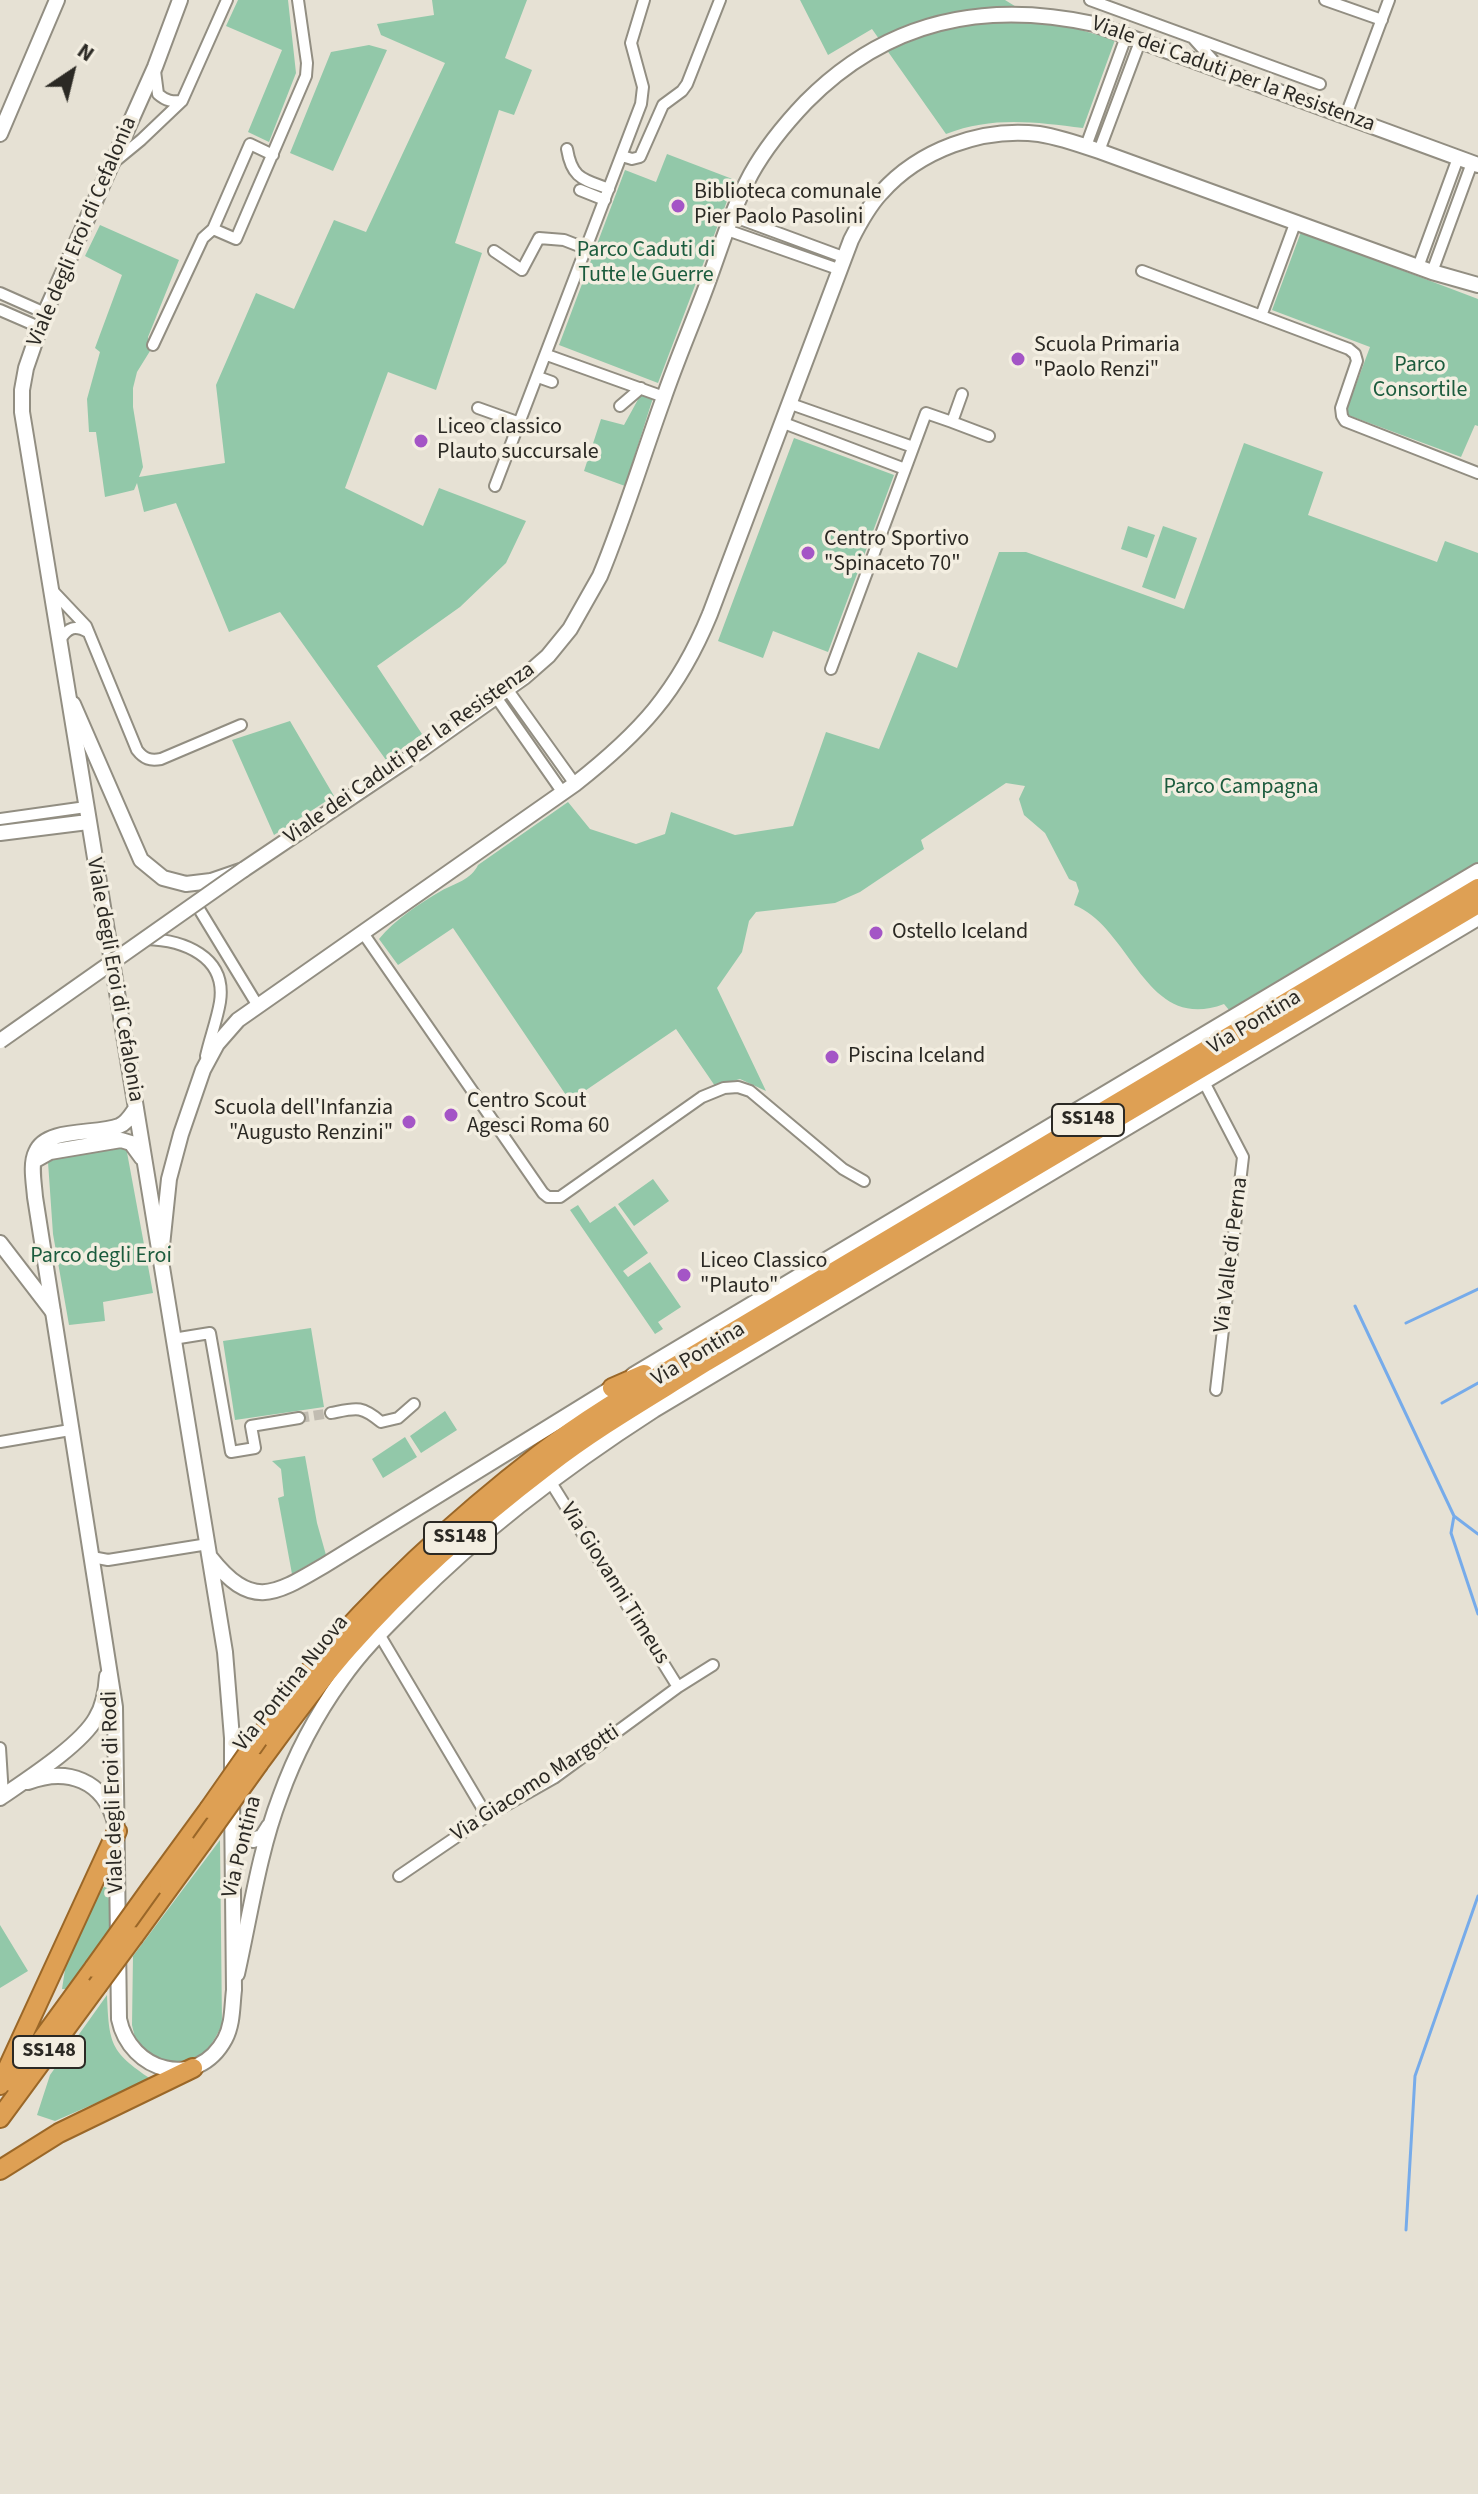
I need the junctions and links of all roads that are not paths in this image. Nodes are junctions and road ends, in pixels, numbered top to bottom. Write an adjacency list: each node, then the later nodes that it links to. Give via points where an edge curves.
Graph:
1 (57, 0): 20 (street)
2 (180, 0): 15 (street, Viale degli Eroi di Cefalonia)
3 (227, 0): 18 (street)
4 (298, 0): 23 (street, via 306,76)
5 (644, 0): 24 (street, via 631,43 643,96)
6 (720, 0): 24 (street, via 687,84 663,105 640,157)
7 (1090, 0): 10 (street)
8 (1325, 0): 11 (street)
9 (1389, 0): 11 (street)
10 (1118, 10): 12 (street); 13 (street)
11 (1382, 20): 19 (street)
12 (1110, 28): 14 (street, Viale dei Caduti per la Resistenza); 31 (street, Viale dei Caduti per la Resistenza, via 1006,13 934,23 879,45 829,79 787,123 752,173)
13 (1191, 36): 16 (street); 17 (street)
14 (1134, 37): 16 (street, Viale dei Caduti per la Resistenza); 21 (street)
15 (155, 67): 18 (street, via 158,94 164,100); 26 (street, Viale degli Eroi di Cefalonia)
16 (1220, 68): 19 (street, Viale dei Caduti per la Resistenza)
17 (1320, 84)
18 (182, 101): 26 (street)
19 (1346, 115): 25 (street, Viale dei Caduti per la Resistenza)
20 (0, 134)
21 (1092, 148): 30 (street); 35 (street, via 1017,133 929,155 878,196)
22 (567, 149): 27 (street, via 575,174)
23 (273, 155): 32 (street, via 236,239); 32 (street, via 250,144)
24 (622, 156): 27 (street)
25 (1469, 162): 36 (street)
26 (112, 164): 42 (street, Viale degli Eroi di Cefalonia)
27 (609, 189): 29 (street)
28 (580, 190): 29 (street)
29 (605, 200): 33 (street)
30 (1296, 221): 36 (street); 41 (street)
31 (730, 223): 35 (street); 49 (street, Viale dei Caduti per la Resistenza)
32 (213, 229): 43 (street, via 203,238)
33 (587, 249): 34 (street, via 539,238 522,270); 44 (street)
34 (494, 251)
35 (840, 263): 50 (street)
36 (1425, 270): 38 (street)
37 (1142, 271): 41 (street)
38 (1478, 285)
39 (0, 293): 42 (street)
40 (0, 310): 42 (street)
41 (1261, 316): 59 (street, via 1355,354 1357,364 1341,408 1345,421)
42 (42, 320): 61 (street, Viale degli Eroi di Cefalonia, via 26,368 22,412)
43 (153, 345)
44 (547, 355): 45 (street); 47 (street)
45 (538, 377): 46 (street); 55 (street)
46 (552, 382)
47 (641, 388): 49 (street); 51 (street)
48 (962, 394): 54 (street)
49 (664, 397): 65 (street, Viale dei Caduti per la Resistenza, via 587,603 548,656)
50 (788, 403): 53 (street); 57 (street)
51 (620, 406)
52 (478, 408): 55 (street)
53 (781, 422): 58 (street); 68 (street, via 710,614 682,671 635,733)
54 (952, 422): 56 (street); 57 (street, via 926,413)
55 (520, 423): 60 (street)
56 (989, 436)
57 (913, 447): 58 (street)
58 (905, 469): 64 (street)
59 (1478, 473)
60 (495, 486)
61 (51, 589): 62 (street); 63 (street, Viale degli Eroi di Cefalonia)
62 (90, 633): 63 (street, via 72,627); 67 (street, via 137,750 145,758 161,759)
63 (59, 641): 66 (street, Viale degli Eroi di Cefalonia)
64 (831, 669)
65 (502, 693): 68 (street); 72 (street, Viale dei Caduti per la Resistenza)
66 (70, 696): 69 (street, Viale degli Eroi di Cefalonia); 72 (street, via 137,853 148,867 186,884)
67 (241, 725)
68 (569, 788): 78 (street)
69 (87, 814): 70 (street); 71 (street); 84 (street, Viale degli Eroi di Cefalonia)
70 (0, 819)
71 (0, 833)
72 (243, 870): 75 (street, Viale dei Caduti per la Resistenza, bridge)
73 (1478, 871): 93 (street, Via Pontina)
74 (1478, 888): 92 (highway, Via Pontina / SS148)
75 (196, 904): 79 (street, Viale dei Caduti per la Resistenza, bridge); 80 (street)
76 (1478, 904): 92 (highway, Via Pontina / SS148)
77 (1478, 918): 83 (street, Via Pontina)
78 (363, 933): 80 (street); 87 (street, via 548,1197 560,1197 702,1097 738,1087 759,1097)
79 (146, 939): 81 (street, Viale dei Caduti per la Resistenza, bridge); 82 (street, via 189,946 201,953 216,975 220,1001)
80 (258, 1006): 82 (street, via 217,1044)
81 (0, 1041)
82 (203, 1070): 89 (street, via 169,1179)
83 (1204, 1082): 94 (street, Via Valle di Perna, via 1243,1157); 100 (street, Via Pontina, via 666,1403)
84 (136, 1108): 85 (street, via 120,1126 49,1139); 86 (street, Viale degli Eroi di Cefalonia)
85 (34, 1161): 86 (street, via 47,1153 121,1140 137,1148); 90 (street, Viale degli Eroi di Rodi)
86 (146, 1165): 89 (street, Viale degli Eroi di Cefalonia)
87 (864, 1181)
88 (0, 1243): 90 (street)
89 (160, 1263): 91 (street, Viale degli Eroi di Cefalonia)
90 (53, 1312): 98 (street, Viale degli Eroi di Rodi)
91 (173, 1339): 97 (street, via 210,1333 231,1452 255,1448 251,1426); 101 (street, Viale degli Eroi di Cefalonia)
92 (702, 1357): 93 (highway); 115 (highway, Via Pontina Nuova / SS148, bridge, via 549,1464 427,1567 349,1648 134,1936); 115 (highway, Via Pontina Nuova / SS148, bridge, via 603,1410 541,1453 422,1554 366,1610 308,1673 258,1739 152,1887)
93 (612, 1388): 101 (street, Via Pontina, via 277,1591 246,1589 222,1572)
94 (1216, 1390)
95 (414, 1404): 96 (street, via 398,1418 381,1422 359,1408)
96 (331, 1413)
97 (299, 1418)
98 (70, 1430): 99 (street); 102 (street, Viale degli Eroi di Rodi)
99 (0, 1442)
100 (550, 1481): 103 (street, Via Pontina, via 469,1546); 106 (street, Via Giovanni Timeus)
101 (209, 1551): 102 (street); 111 (street, Viale degli Eroi di Cefalonia, via 230,1697)
102 (92, 1557): 104 (street, Viale degli Eroi di Rodi)
103 (379, 1634): 110 (street); 112 (street, Via Pontina, via 314,1722)
104 (108, 1664): 108 (street, via 94,1723); 113 (street, Viale degli Eroi di Rodi, via 115,1713)
105 (713, 1665): 106 (street, Via Giacomo Margotti)
106 (678, 1687): 110 (street, Via Giacomo Margotti, via 554,1778)
107 (0, 1748): 109 (street)
108 (17, 1787): 109 (street); 113 (street, via 52,1775 78,1779 107,1803)
109 (1, 1797)
110 (487, 1816): 114 (street, Via Giacomo Margotti)
111 (232, 1820): 112 (street, via 255,1840); 116 (street, Viale degli Eroi di Cefalonia)
112 (271, 1822): 116 (street, Via Pontina)
113 (117, 1831): 117 (street, Viale degli Eroi di Rodi, via 118,2008 123,2033 134,2051 151,2063 169,2069); 118 (highway)
114 (399, 1876)
115 (96, 1977): 119 (highway, Via Pontina Nuova / SS148); 120 (highway, Via Pontina Nuova / SS148)
116 (234, 1990): 117 (street, Via Pontina, via 229,2030)
117 (199, 2065): 121 (highway, via 59,2133)
118 (0, 2085)
119 (0, 2097)
120 (0, 2118)
121 (0, 2170)

